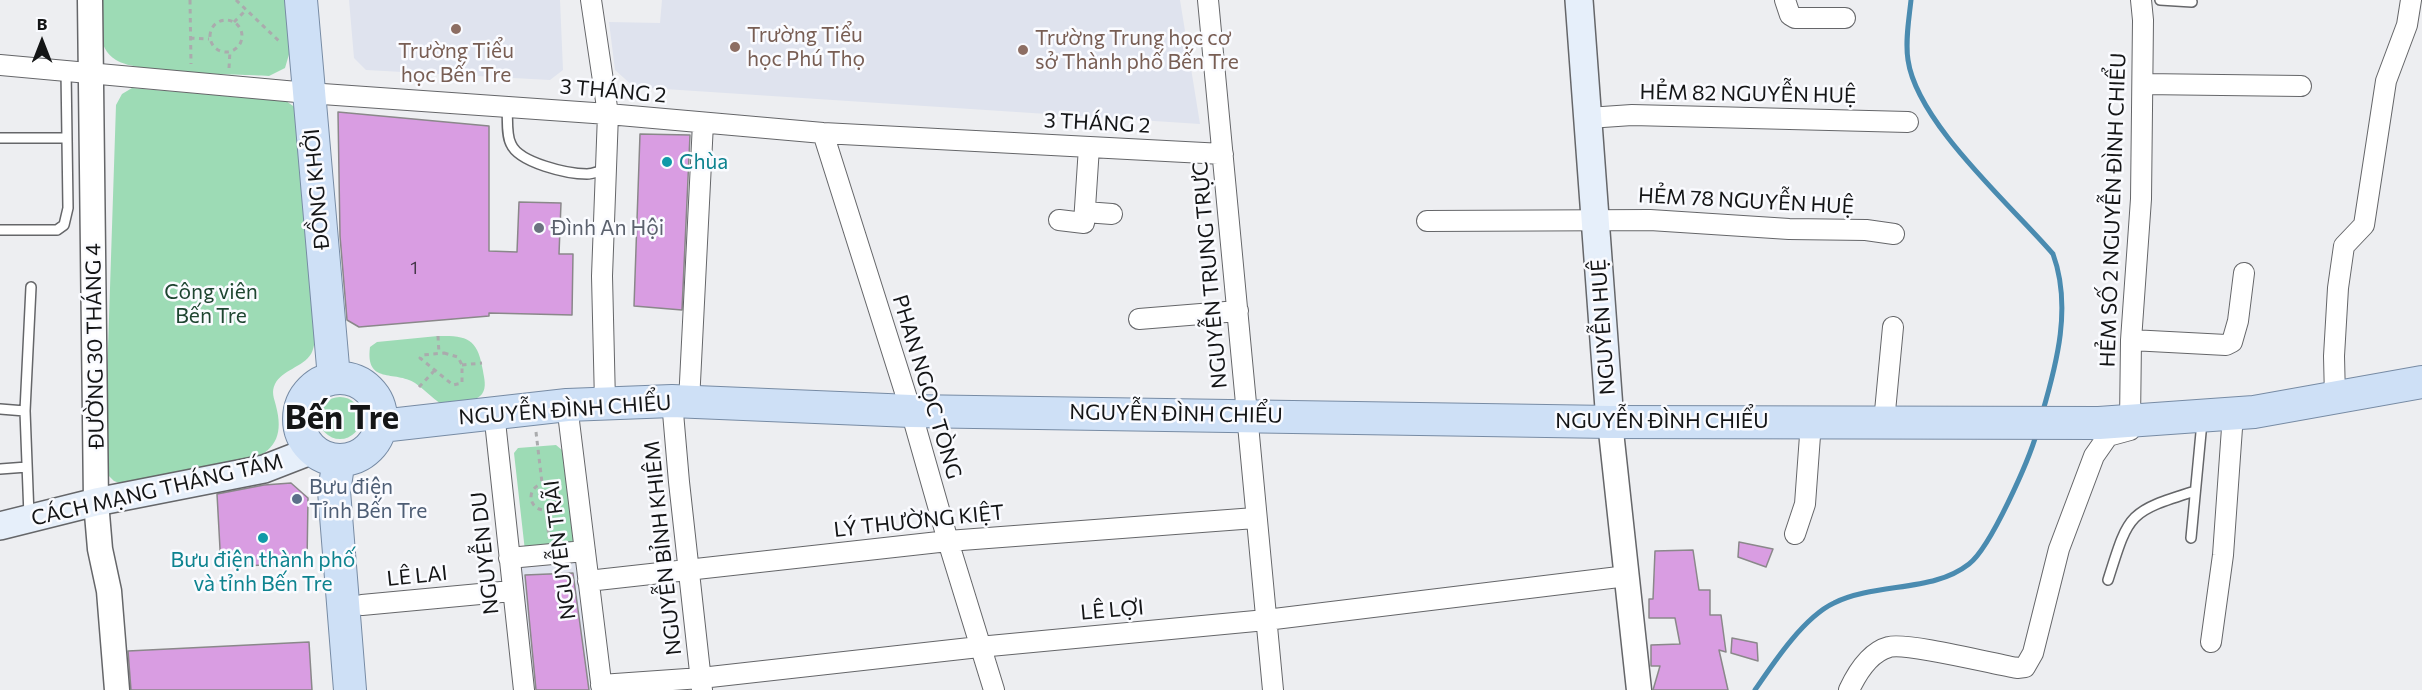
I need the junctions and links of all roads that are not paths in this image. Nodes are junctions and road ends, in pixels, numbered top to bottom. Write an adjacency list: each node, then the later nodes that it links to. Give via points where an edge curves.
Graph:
1 (90, 0): 14 (street, ĐƯỜNG 30 THÁNG 4)
2 (302, 0): 17 (main road, ĐỒNG KHỞI)
3 (591, 0): 19 (street)
4 (1208, 0): 27 (street, NGUYỄN TRUNG TRỰC)
5 (1580, 0): 20 (main road, NGUYỄN HUỆ)
6 (1785, 0): 11 (street, via 1795,18)
7 (2141, 0): 15 (street, HẺM SỐ 2 NGUYỄN ĐÌNH CHIỂU)
8 (2160, 0): 10 (lane)
9 (2412, 0): 44 (street, via 2386,81 2364,225 2344,246)
10 (2192, 2)
11 (1845, 18)
12 (0, 65): 13 (street, 3 THÁNG 2)
13 (66, 70): 14 (street, 3 THÁNG 2); 25 (lane)
14 (92, 74): 17 (street, 3 THÁNG 2); 65 (street, ĐƯỜNG 30 THÁNG 4)
15 (2143, 84): 16 (street); 41 (street, HẺM SỐ 2 NGUYỄN ĐÌNH CHIỂU, via 2141,199)
16 (2301, 86)
17 (308, 93): 18 (street, 3 THÁNG 2); 42 (main road, ĐỒNG KHỞI)
18 (507, 107): 19 (street, 3 THÁNG 2); 28 (lane, via 510,144 516,152 555,169 588,174)
19 (608, 114): 22 (street, 3 THÁNG 2); 28 (street)
20 (1588, 118): 21 (street, HẺM 82 NGUYỄN HUỆ, via 1643,115); 31 (main road, NGUYỄN HUỆ)
21 (1908, 122)
22 (703, 123): 23 (street, 3 THÁNG 2); 45 (street, NGUYỄN BỈNH KHIÊM)
23 (823, 133): 26 (street, 3 THÁNG 2); 50 (street, PHAN NGỌC TÒNG)
24 (0, 138): 25 (lane)
25 (67, 138): 34 (lane, via 68,208 64,225 57,230)
26 (1089, 147): 27 (street, 3 THÁNG 2); 29 (street)
27 (1224, 154): 38 (street, NGUYỄN TRUNG TRỰC)
28 (605, 170): 46 (street)
29 (1085, 212): 30 (street); 32 (street, via 1084,222)
30 (1112, 214)
31 (1595, 219): 33 (street, HẺM 78 NGUYỄN HUỆ); 35 (street, HẺM 78 NGUYỄN HUỆ); 55 (main road, NGUYỄN HUỆ)
32 (1059, 220)
33 (1427, 221)
34 (0, 230)
35 (1894, 234)
36 (2244, 273): 41 (street, via 2232,342 2226,345)
37 (31, 287): 49 (lane)
38 (1238, 311): 39 (street); 53 (street, NGUYỄN TRUNG TRỰC)
39 (1139, 319)
40 (1893, 327): 57 (street)
41 (2131, 340): 59 (street, HẺM SỐ 2 NGUYỄN ĐÌNH CHIỂU)
42 (334, 378): 58 (main road, via 360,382 370,390 379,407); 60 (main road, via 312,389 300,410 302,435)
43 (2422, 382): 44 (main road)
44 (2335, 398): 52 (main road)
45 (680, 401): 46 (main road, NGUYỄN ĐÌNH CHIỂU); 50 (main road, NGUYỄN ĐÌNH CHIỂU); 74 (street, NGUYỄN BỈNH KHIÊM)
46 (605, 402): 47 (main road, NGUYỄN ĐÌNH CHIỂU)
47 (567, 405): 51 (main road, NGUYỄN ĐÌNH CHIỂU); 72 (street, NGUYỄN TRÃI)
48 (0, 409): 49 (lane)
49 (24, 411): 61 (lane)
50 (911, 411): 53 (main road, NGUYỄN ĐÌNH CHIỂU); 71 (street, PHAN NGỌC TÒNG)
51 (494, 412): 58 (main road, NGUYỄN ĐÌNH CHIỂU); 73 (street, NGUYỄN DU)
52 (2233, 414): 54 (main road); 81 (street, via 2223,555)
53 (1247, 415): 55 (main road, NGUYỄN ĐÌNH CHIỂU); 66 (street, NGUYỄN TRUNG TRỰC)
54 (2203, 416): 59 (main road); 64 (lane)
55 (1610, 422): 56 (main road, NGUYỄN ĐÌNH CHIỂU); 75 (street, NGUYỄN HUỆ)
56 (1811, 422): 57 (main road, NGUYỄN ĐÌNH CHIỂU); 69 (street, via 1805,504)
57 (1884, 422): 59 (main road, NGUYỄN ĐÌNH CHIỂU)
58 (381, 426): 60 (main road, via 362,454)
59 (2111, 428): 93 (street, via 2094,456 2059,549 2033,653 2025,667 1888,647 1866,662)
60 (326, 455): 63 (main road); 65 (main road, CÁCH MẠNG THÁNG TÁM)
61 (27, 467): 62 (lane); 67 (lane)
62 (0, 469)
63 (334, 491): 79 (main road, via 354,529); 86 (main road, via 320,533); 87 (main road)
64 (2195, 491): 70 (lane); 76 (lane, via 2154,503 2139,512 2122,534)
65 (96, 502): 67 (main road, CÁCH MẠNG THÁNG TÁM); 85 (street, ĐƯỜNG 30 THÁNG 4)
66 (1255, 518): 71 (street, LÝ THƯỜNG KIỆT); 80 (street, NGUYỄN TRUNG TRỰC)
67 (29, 520): 68 (main road, CÁCH MẠNG THÁNG TÁM)
68 (0, 526)
69 (1795, 534)
70 (2191, 538)
71 (948, 541): 74 (street, LÝ THƯỜNG KIỆT); 82 (street, PHAN NGỌC TÒNG)
72 (585, 551): 73 (street); 77 (street, NGUYỄN TRÃI)
73 (509, 558): 78 (street, NGUYỄN DU)
74 (689, 571): 77 (street, LÝ THƯỜNG KIỆT); 83 (street, NGUYỄN BỈNH KHIÊM)
75 (1627, 576): 80 (street, LÊ LỢI); 92 (street, NGUYỄN HUỆ)
76 (2108, 580)
77 (588, 581): 84 (street, NGUYỄN TRÃI)
78 (512, 591): 79 (street, LÊ LAI); 89 (street, NGUYỄN DU)
79 (362, 605): 88 (main road)
80 (1266, 620): 82 (street, LÊ LỢI); 91 (street, NGUYỄN TRUNG TRỰC)
81 (2211, 642)
82 (979, 647): 83 (street, LÊ LỢI); 90 (street, PHAN NGỌC TÒNG)
83 (701, 684): 84 (street, LÊ LỢI)
84 (601, 687)
85 (117, 690)
86 (331, 690)
87 (350, 690)
88 (368, 690)
89 (524, 690)
90 (994, 690)
91 (1273, 690)
92 (1639, 690)
93 (1849, 690)

